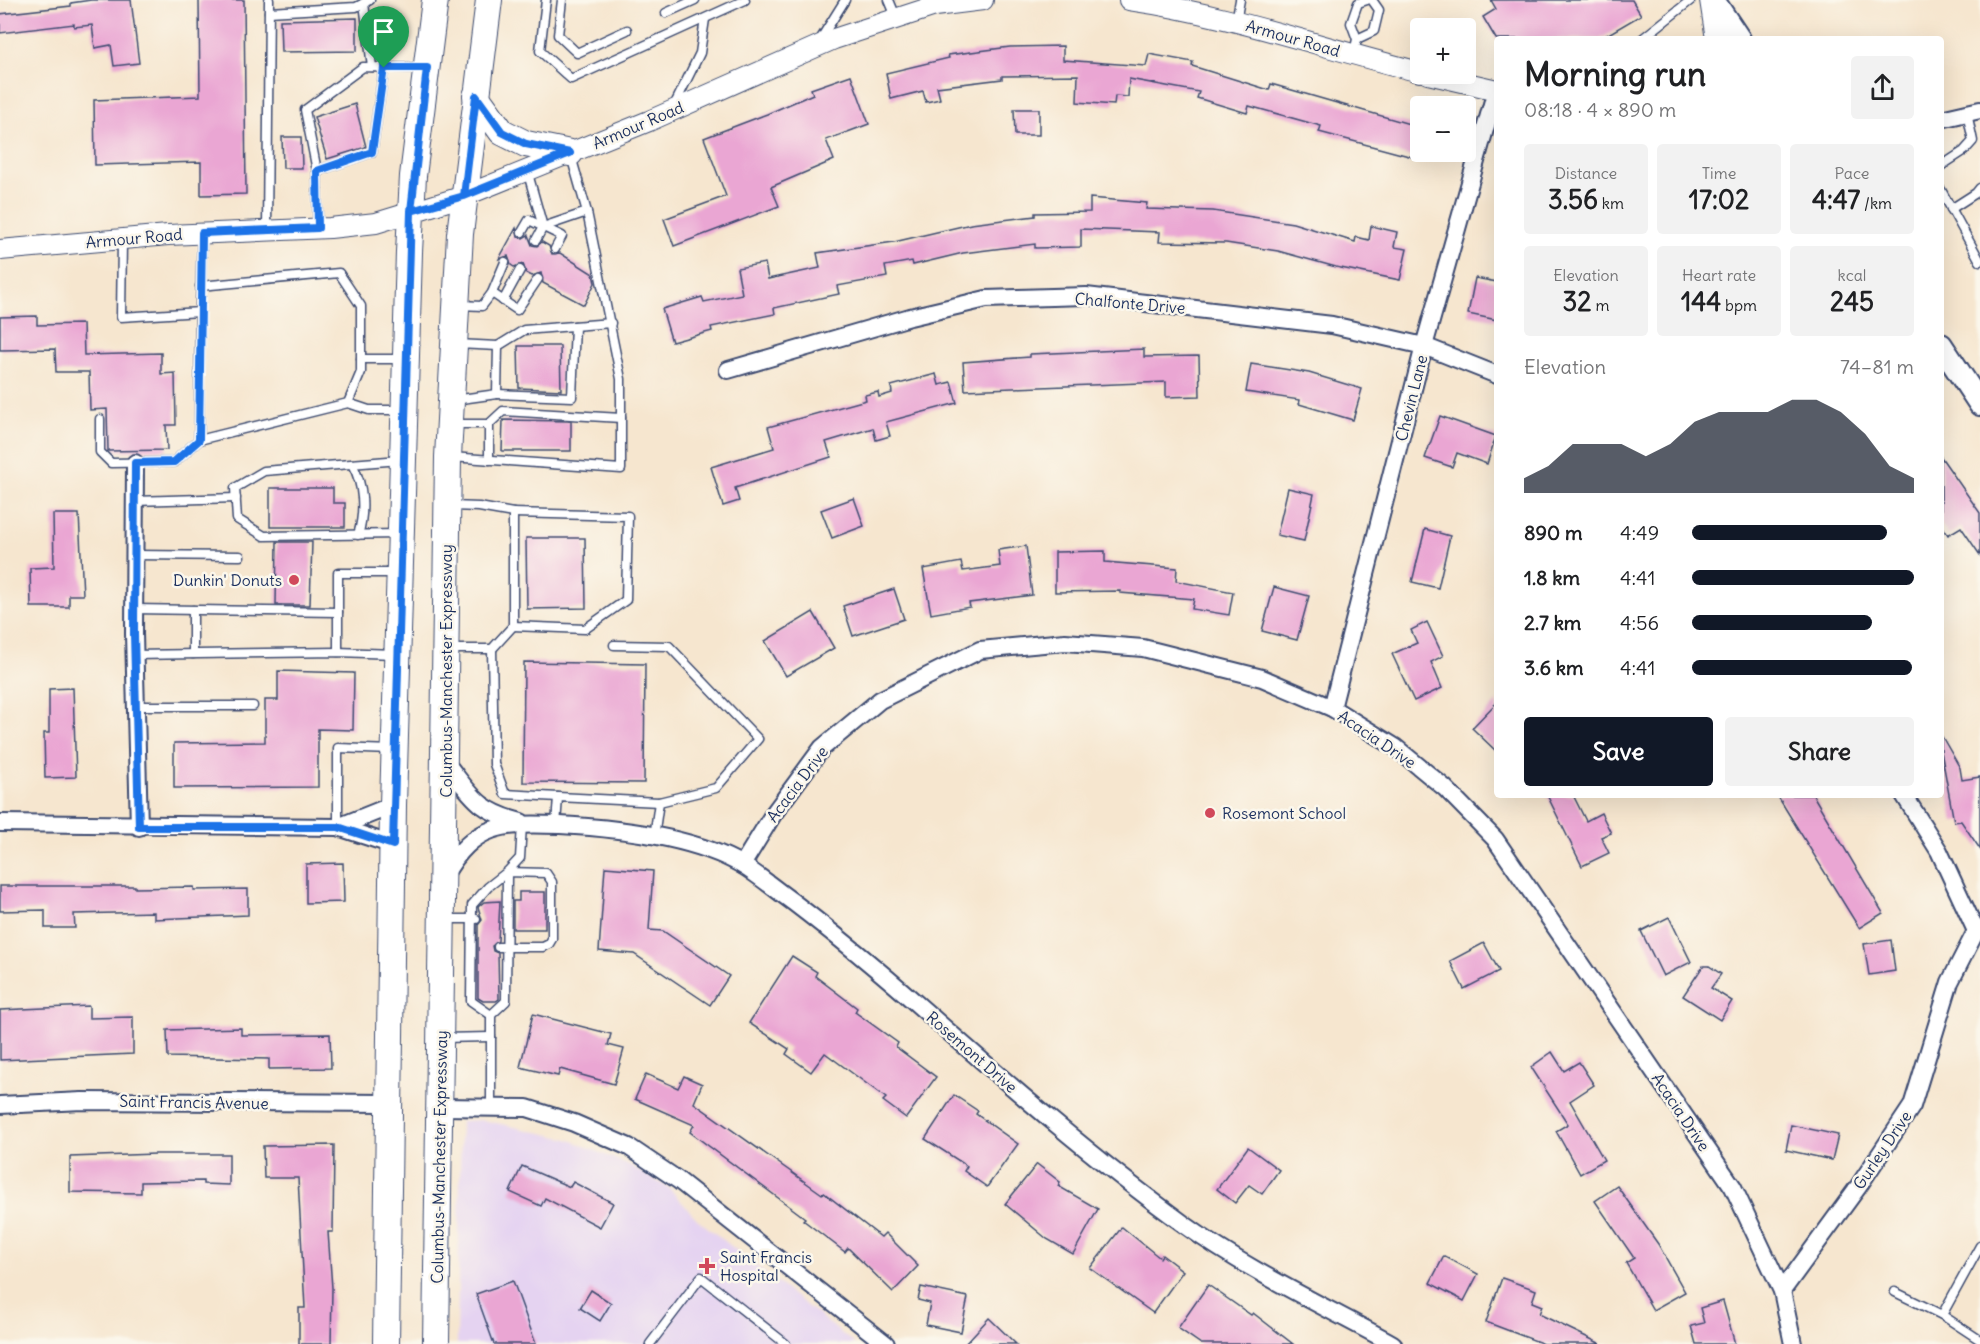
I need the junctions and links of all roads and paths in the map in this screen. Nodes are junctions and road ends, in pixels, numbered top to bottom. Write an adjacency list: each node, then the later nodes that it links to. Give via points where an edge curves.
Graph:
1 (269, 0): 19 (lane)
2 (435, 0): 33 (main road)
3 (489, 0): 37 (main road, Columbus-Manchester Expressway)
4 (546, 0): 22 (lane, via 540,51 571,79)
5 (562, 0): 25 (lane, via 558,35 577,53)
6 (695, 0): 21 (lane)
7 (722, 0): 20 (lane)
8 (745, 0): 20 (lane)
9 (845, 0): 30 (lane)
10 (889, 0): 23 (lane)
11 (983, 0): 23 (street, Armour Road, via 935,6)
12 (1129, 0): 24 (street, Armour Road, via 1197,10)
13 (1240, 0): 24 (lane)
14 (1367, 0): 29 (lane, via 1358,3 1352,23)
15 (1372, 0): 29 (lane, via 1379,10 1374,31)
16 (1691, 0): 26 (lane)
17 (1712, 0): 27 (street); 28 (main road)
18 (367, 2): 19 (lane, via 356,7); 31 (lane)
19 (269, 12): 56 (lane)
20 (720, 12): 22 (lane)
21 (666, 14)
22 (705, 19): 39 (lane, via 700,53)
23 (897, 19): 30 (street, Armour Road)
24 (1236, 22): 29 (street, Armour Road)
25 (627, 30)
26 (1646, 36)
27 (1716, 36)
28 (1737, 36)
29 (1355, 47): 34 (street, Armour Road)
30 (815, 48): 39 (street, Armour Road)
31 (372, 67): 32 (lane); 47 (lane, via 363,67 304,110)
32 (384, 68): 33 (lane); 47 (lane, via 372,152)
33 (427, 68): 52 (main road)
34 (1410, 68)
35 (1470, 84): 36 (street)
36 (1494, 90)
37 (476, 96): 44 (main road, via 502,132 526,144); 49 (main road, Columbus-Manchester Expressway)
38 (1494, 97): 76 (street, Chevin Lane)
39 (671, 111): 44 (street, Armour Road)
40 (1974, 111): 41 (street); 42 (lane)
41 (1944, 118)
42 (1973, 141): 43 (lane); 45 (lane)
43 (1980, 149)
44 (570, 153): 46 (street, Armour Road); 53 (lane)
45 (1944, 164)
46 (527, 170): 49 (street, Armour Road); 54 (lane)
47 (317, 171): 55 (lane)
48 (1980, 188): 51 (lane)
49 (464, 196): 52 (street, Armour Road); 70 (main road, Columbus-Manchester Expressway)
50 (1944, 196): 51 (lane)
51 (1951, 209): 63 (lane)
52 (411, 211): 55 (street, Armour Road, via 376,223); 79 (main road)
53 (587, 212): 54 (lane); 72 (lane)
54 (543, 227): 57 (lane, via 529,220); 60 (lane); 61 (lane, via 562,236)
55 (318, 228): 56 (street, Armour Road)
56 (267, 231): 58 (street, Armour Road)
57 (522, 232)
58 (202, 233): 59 (street, Armour Road); 67 (lane)
59 (122, 239): 62 (street, Armour Road); 71 (lane, via 121,317)
60 (536, 240)
61 (555, 249)
62 (0, 250)
63 (1980, 261)
64 (505, 262): 68 (lane)
65 (520, 270): 69 (lane)
66 (538, 279): 69 (lane, via 517,310)
67 (200, 286): 71 (lane); 78 (lane, via 339,273 361,306)
68 (492, 292): 69 (lane); 70 (lane, via 483,306)
69 (504, 301)
70 (456, 305): 74 (main road, Columbus-Manchester Expressway)
71 (200, 312): 90 (lane)
72 (610, 323): 73 (lane); 87 (lane, via 621,379)
73 (575, 326): 75 (lane, via 524,330); 82 (lane, via 572,397)
74 (454, 344): 75 (lane); 86 (main road, Columbus-Manchester Expressway)
75 (498, 346): 82 (lane)
76 (1424, 346): 80 (street, Chalfonte Drive, via 1332,325 1086,296 986,299); 81 (street, Chalfonte Drive); 118 (street, Chevin Lane)
77 (1944, 350): 84 (main road)
78 (361, 359): 79 (lane); 83 (lane, via 361,372)
79 (406, 359): 85 (main road)
80 (728, 370)
81 (1494, 374)
82 (497, 394): 86 (lane)
83 (348, 403): 85 (lane, via 369,410); 90 (lane)
84 (1980, 404)
85 (404, 410): 92 (main road)
86 (450, 412): 89 (lane); 91 (main road, Columbus-Manchester Expressway)
87 (621, 418): 89 (lane, via 503,411); 93 (lane, via 621,469)
88 (100, 419): 94 (lane, via 100,452 111,463)
89 (489, 424): 93 (lane)
90 (199, 440): 94 (lane, via 174,462)
91 (448, 457): 93 (lane); 98 (main road, Columbus-Manchester Expressway)
92 (403, 460): 95 (lane); 100 (main road)
93 (489, 460)
94 (135, 463): 97 (street)
95 (352, 464): 96 (lane, via 264,471 235,488); 101 (lane, via 361,481)
96 (236, 498): 97 (lane); 101 (lane, via 237,519 264,536)
97 (134, 501): 102 (street)
98 (447, 505): 99 (lane); 110 (main road, Columbus-Manchester Expressway)
99 (513, 513): 108 (lane); 108 (lane, via 628,516 626,600 585,629)
100 (401, 534): 101 (lane); 104 (main road)
101 (358, 535)
102 (134, 555): 103 (lane); 105 (street)
103 (240, 556)
104 (399, 573): 107 (lane, via 338,573); 114 (main road)
105 (134, 609): 106 (lane); 115 (street)
106 (193, 610): 107 (lane); 113 (lane)
107 (338, 612): 112 (lane)
108 (513, 626): 111 (lane)
109 (614, 645): 123 (lane, via 669,646 758,739 716,788)
110 (446, 649): 111 (lane); 120 (main road, Columbus-Manchester Expressway)
111 (492, 649): 121 (lane, via 494,764 505,794)
112 (339, 652): 113 (lane); 114 (lane)
113 (192, 654): 115 (lane)
114 (397, 654): 119 (main road)
115 (134, 655): 116 (street)
116 (135, 706): 117 (lane); 128 (street)
117 (253, 706)
118 (1332, 708): 132 (street, Acacia Drive, via 1262,678 1143,648 1065,642 980,650 880,700 822,748); 147 (street, Acacia Drive, via 1395,747 1445,788 1495,839 1733,1187)
119 (395, 750): 124 (main road); 129 (lane, via 338,748)
120 (446, 763): 126 (street, Rosemont Drive, via 483,808); 134 (main road, Columbus-Manchester Expressway)
121 (558, 797): 123 (lane); 127 (lane)
122 (1906, 798): 137 (street, via 1939,851)
123 (659, 802): 130 (lane)
124 (393, 805): 129 (street); 131 (main road)
125 (0, 823): 128 (street)
126 (526, 825): 127 (street, Rosemont Drive); 133 (lane, via 520,858); 134 (street, Rosemont Drive, via 479,834 456,854)
127 (556, 825): 130 (street, Rosemont Drive, via 589,826)
128 (139, 827): 129 (street)
129 (338, 827): 131 (street)
130 (654, 837): 132 (street, Rosemont Drive, via 702,848)
131 (393, 845): 142 (main road)
132 (742, 865): 156 (street, Rosemont Drive, via 849,945 1028,1101 1187,1226)
133 (507, 872): 135 (lane, via 472,905); 138 (lane); 138 (lane, via 550,876 552,927 549,944)
134 (444, 876): 136 (main road, Columbus-Manchester Expressway)
135 (474, 919): 136 (lane); 139 (lane, via 471,1001)
136 (443, 920): 141 (main road, Columbus-Manchester Expressway)
137 (1978, 930): 147 (street, Gurley Drive, via 1950,982 1912,1106)
138 (502, 947): 139 (lane, via 506,1001)
139 (490, 1015): 140 (lane)
140 (491, 1037): 141 (lane); 144 (lane)
141 (441, 1038): 145 (main road, Columbus-Manchester Expressway)
142 (388, 1104): 143 (street, Saint Francis Avenue, via 82,1101); 151 (main road)
143 (0, 1105)
144 (492, 1106): 145 (street); 155 (street, via 527,1108 629,1147 678,1180)
145 (440, 1107): 152 (main road, Columbus-Manchester Expressway)
146 (1980, 1246): 149 (lane)
147 (1782, 1291): 157 (street, Acacia Drive)
148 (1895, 1292): 149 (lane)
149 (1942, 1315): 150 (lane)
150 (1980, 1341)
151 (386, 1344)
152 (436, 1344)
153 (650, 1344): 154 (lane, via 701,1277)
154 (786, 1344)
155 (886, 1344)
156 (1393, 1344)
157 (1793, 1344)

